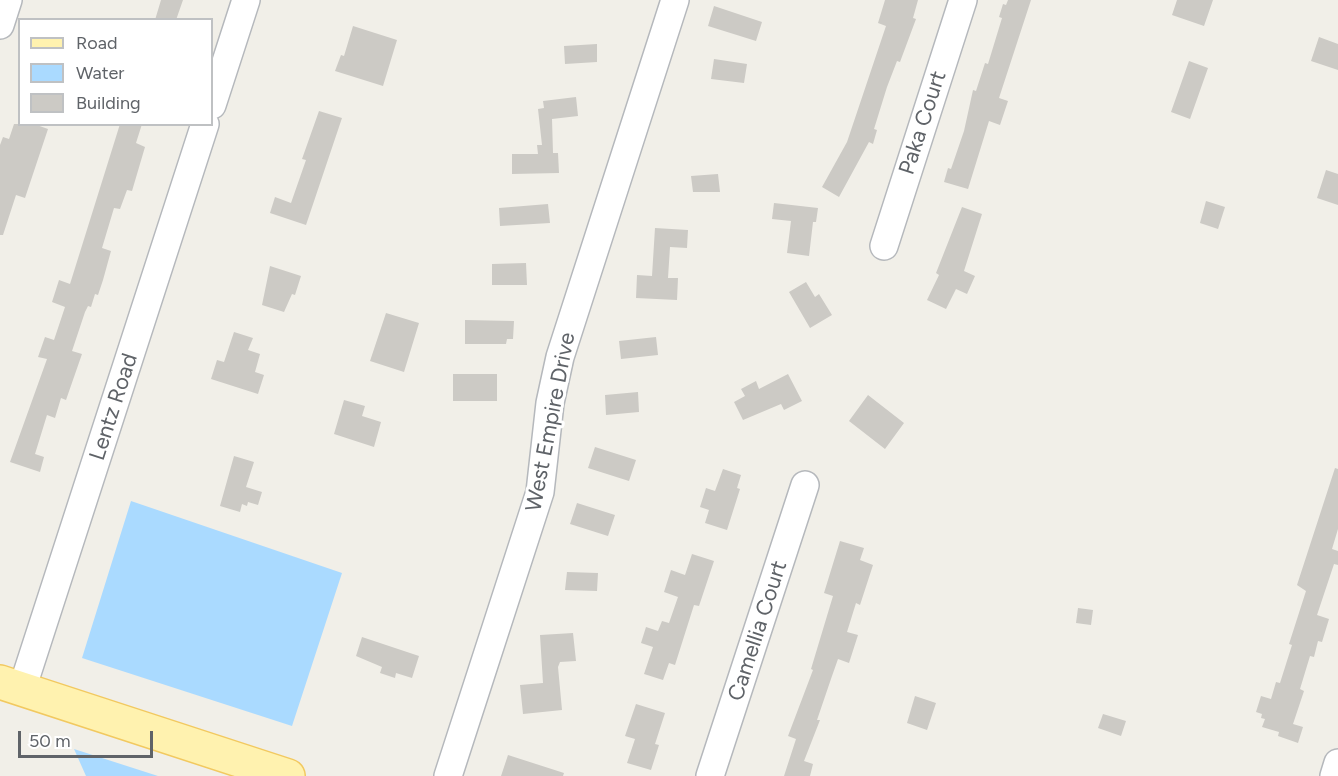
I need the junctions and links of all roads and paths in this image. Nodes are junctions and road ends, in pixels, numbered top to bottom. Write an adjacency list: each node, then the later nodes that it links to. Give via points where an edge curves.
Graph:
1 (8, 0): 5 (street)
2 (246, 0): 6 (street)
3 (675, 0): 13 (street, West Empire Drive, via 560,357 550,403 540,492)
4 (963, 0): 8 (street, Paka Court)
5 (0, 25)
6 (213, 102)
7 (204, 126): 10 (street, Lentz Road)
8 (884, 246)
9 (805, 485): 14 (street, Camellia Court)
10 (11, 686): 12 (main road)
11 (1338, 763): 15 (street)
12 (288, 776)
13 (448, 776)
14 (710, 776)
15 (1334, 776)

